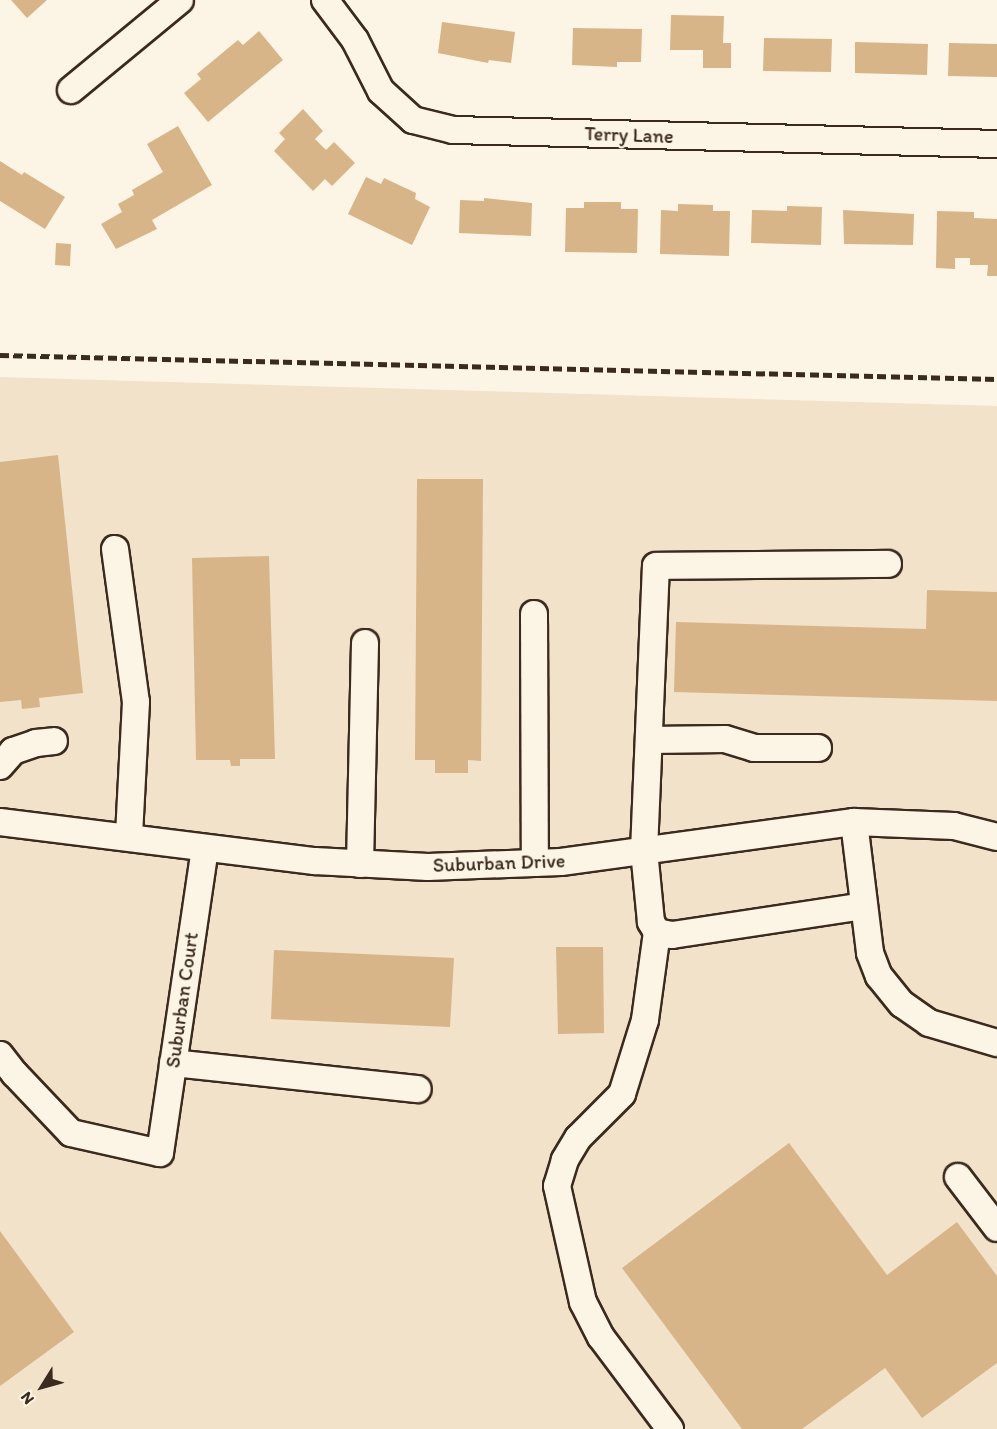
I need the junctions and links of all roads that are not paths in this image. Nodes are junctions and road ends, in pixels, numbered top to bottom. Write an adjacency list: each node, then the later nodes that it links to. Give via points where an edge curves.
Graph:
1 (180, 0): 3 (street)
2 (325, 0): 4 (street, Terry Lane, via 355,40 381,91 413,120 453,130)
3 (71, 90)
4 (997, 144)
5 (115, 549): 15 (street, via 136,702)
6 (888, 564): 9 (street, via 656,566)
7 (534, 614): 19 (street)
8 (365, 643): 20 (street)
9 (649, 740): 11 (street, via 725,739 754,748); 18 (street)
10 (54, 741): 12 (street, via 13,751)
11 (818, 748)
12 (0, 766)
13 (0, 822): 15 (street, Suburban Drive)
14 (854, 822): 16 (street, Suburban Drive, via 954,826); 18 (street, Suburban Drive); 21 (street)
15 (129, 837): 17 (street, Suburban Drive)
16 (997, 837)
17 (205, 848): 20 (street, Suburban Drive); 25 (street, Suburban Court)
18 (644, 851): 19 (street, Suburban Drive); 22 (street, via 651,921)
19 (535, 863): 20 (street, Suburban Drive, via 428,867)
20 (360, 864)
21 (864, 906): 22 (street, via 672,935); 23 (street, via 870,953 879,976 902,1004 928,1023)
22 (657, 932): 29 (street, via 645,1020 622,1094 578,1138 565,1160 557,1186 583,1302 601,1337)
23 (997, 1043)
24 (0, 1055): 25 (street, Suburban Court, via 71,1133 160,1153)
25 (173, 1063): 26 (street)
26 (418, 1089)
27 (958, 1177): 28 (street)
28 (997, 1228)
29 (670, 1429)

